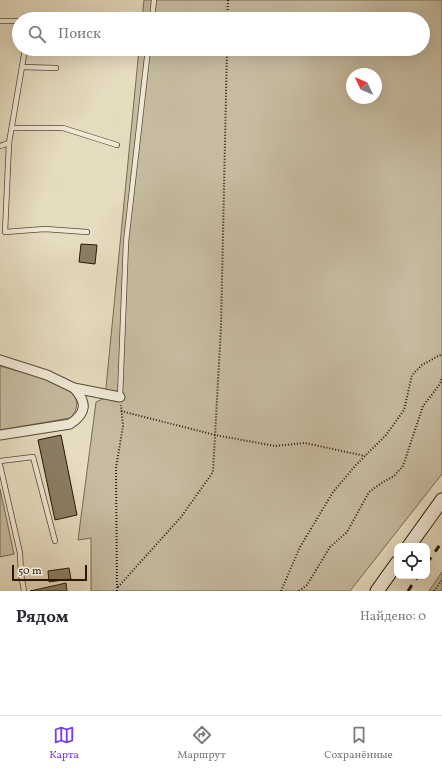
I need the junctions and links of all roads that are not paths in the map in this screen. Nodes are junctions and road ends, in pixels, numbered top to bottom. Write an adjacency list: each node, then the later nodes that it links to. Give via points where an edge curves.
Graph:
1 (154, 0): 2 (lane)
2 (153, 12)
3 (12, 20): 4 (lane)
4 (0, 21)
5 (24, 56): 7 (lane)
6 (147, 56): 16 (lane, via 126,242)
7 (22, 67): 8 (lane); 9 (lane)
8 (56, 68)
9 (12, 128): 10 (lane); 11 (lane, via 63,128)
10 (9, 143): 12 (lane); 13 (lane, via 5,232 45,229)
11 (117, 145)
12 (0, 146)
13 (87, 232)
14 (0, 360): 15 (street, via 47,375)
15 (74, 388): 16 (street); 17 (street, via 82,396 84,406 79,418 70,424)
16 (120, 397)
17 (0, 435)
18 (0, 461): 21 (lane, via 33,457)
19 (0, 465): 24 (lane, via 20,553)
20 (442, 500): 22 (main road)
21 (55, 541)
22 (411, 543)
23 (394, 567): 25 (main road)
24 (24, 591)
25 (377, 591)

